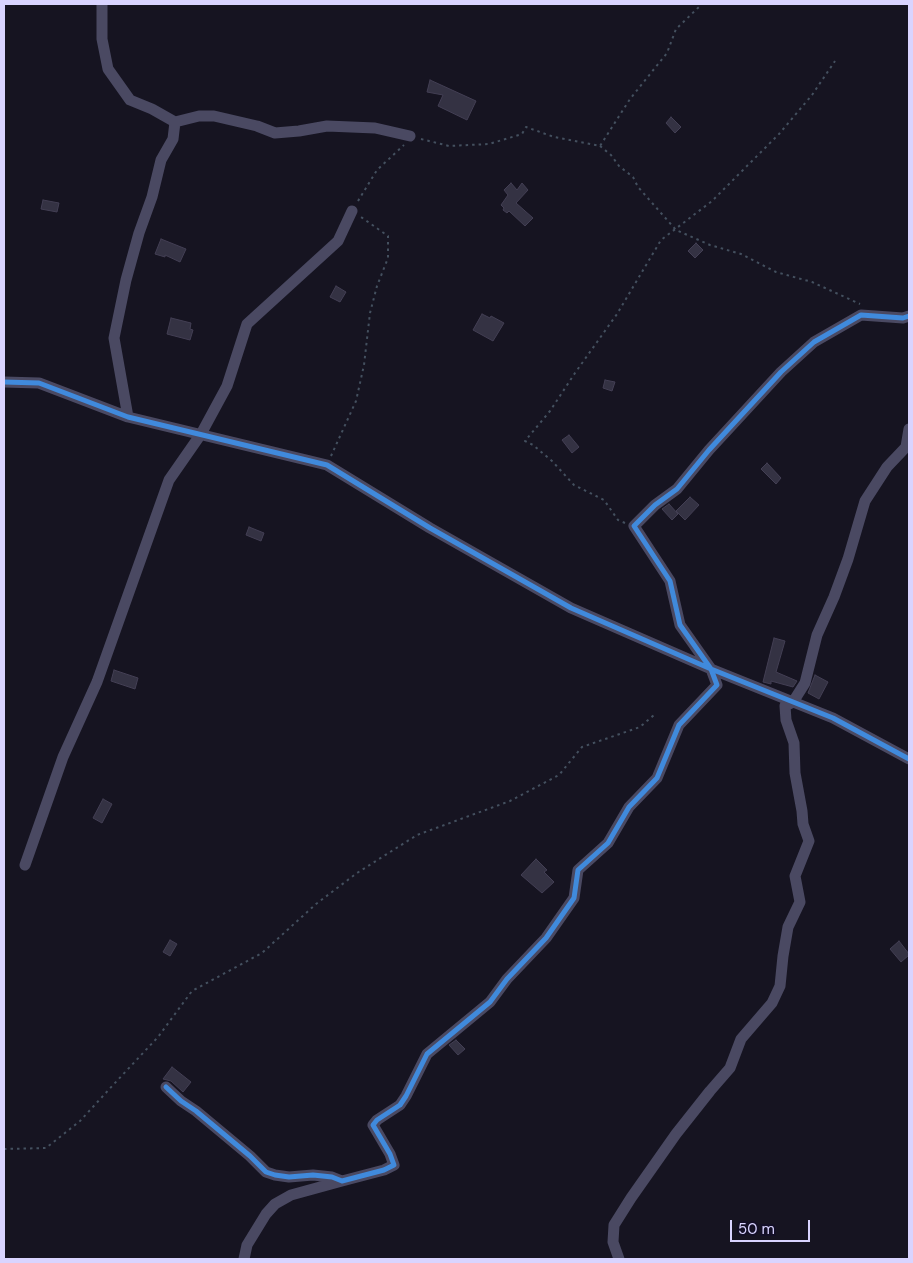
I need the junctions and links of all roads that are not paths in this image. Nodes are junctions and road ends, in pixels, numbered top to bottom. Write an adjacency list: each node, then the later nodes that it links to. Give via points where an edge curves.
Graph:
1 (102, 4): 2 (street, via 102,39 108,69 130,100)
2 (175, 122): 3 (street, via 214,116 275,133 327,126 374,128); 7 (street, via 173,139 160,160 152,197 131,261 114,338)
3 (410, 136)
4 (352, 211): 9 (street, via 338,241 247,324 227,386)
5 (909, 316): 10 (street, via 861,316 814,342 781,372 708,450 678,489 654,505 634,526 670,581 680,625)
6 (4, 382): 7 (street, via 39,383)
7 (128, 417): 9 (street)
8 (909, 429): 11 (street, via 906,447 887,467 866,501 848,559 817,635 805,682)
9 (201, 434): 10 (street, via 327,465 570,608); 13 (street, via 169,480 98,682 62,758)
10 (711, 669): 11 (street); 15 (street, via 717,685 680,725 657,778 630,807 608,843 578,870 574,898 546,938 490,1002 427,1054 400,1105 376,1120 373,1125 394,1166)
11 (793, 702): 12 (street, via 833,718); 17 (street, via 785,706 786,720 794,743 802,824 809,841 795,876 800,902 788,927 780,986 772,1002 741,1039 730,1068 676,1134 614,1225 613,1242)
12 (909, 759)
13 (25, 865)
14 (166, 1087): 15 (street, via 266,1172 289,1177 322,1176)
15 (342, 1181): 16 (street, via 291,1195 275,1204 247,1245)
16 (244, 1259)
17 (619, 1259)

